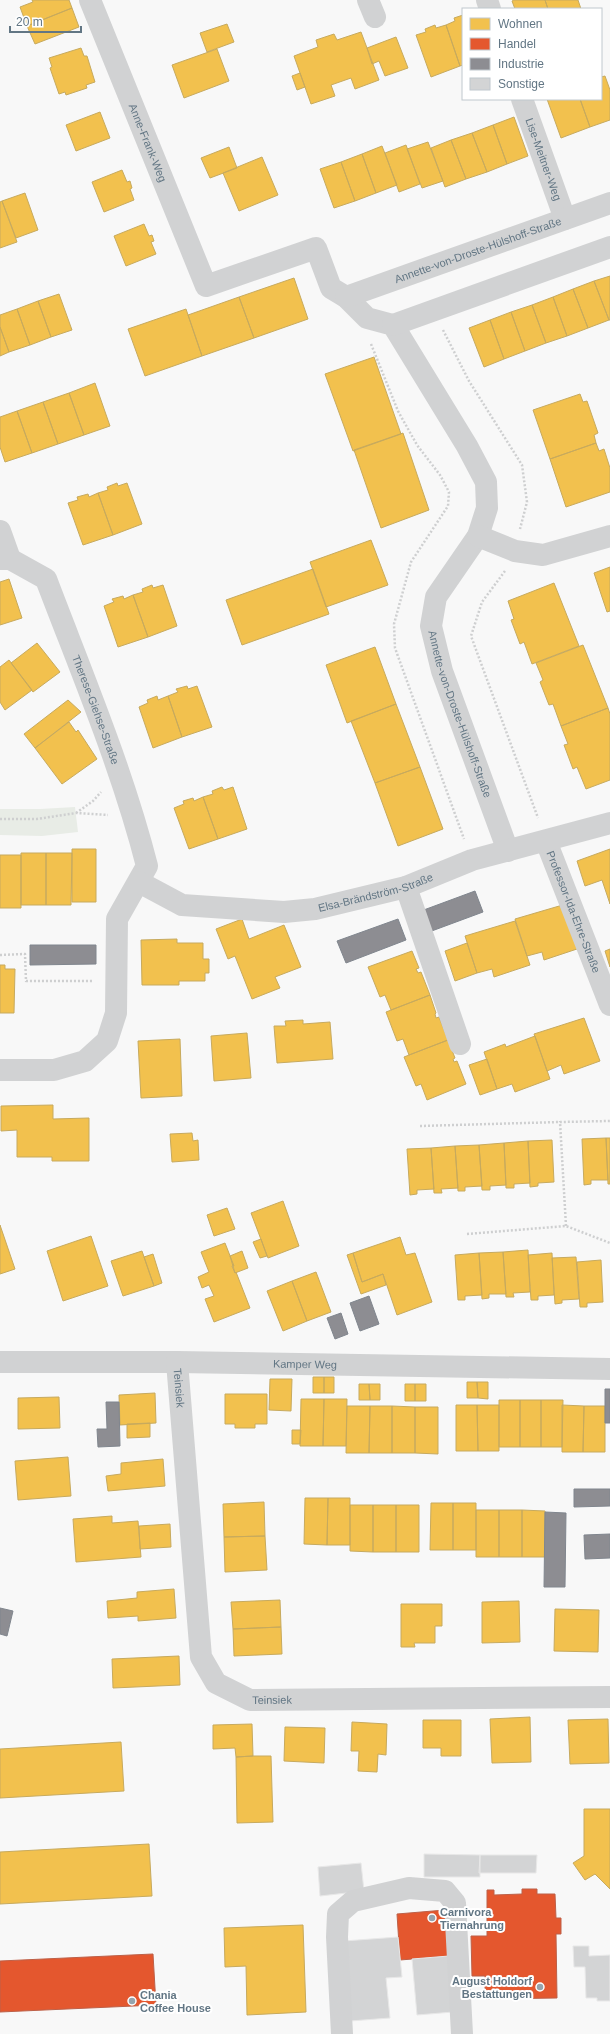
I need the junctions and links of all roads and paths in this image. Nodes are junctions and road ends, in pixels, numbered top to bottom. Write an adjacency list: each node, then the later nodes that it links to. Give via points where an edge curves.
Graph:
1 (90, 0): 6 (street, Anne-Frank-Weg, via 206,286 316,248 331,288)
2 (522, 100): 4 (street, Lise-Meitner-Weg)
3 (610, 203): 4 (street, Annette-von-Droste-Hülshoff-Straße)
4 (564, 219): 6 (street, Annette-von-Droste-Hülshoff-Straße)
5 (610, 247): 7 (street)
6 (346, 297): 8 (street, via 366,318)
7 (434, 311): 8 (street); 12 (path, via 469,381 522,465 527,502)
8 (393, 325): 10 (street, Annette-von-Droste-Hülshoff-Straße, via 467,446 486,482 487,508)
9 (0, 531): 13 (street, Therese-Giehse-Straße)
10 (478, 536): 12 (street); 20 (street, Annette-von-Droste-Hülshoff-Straße, via 436,597 431,626 442,671)
11 (610, 536): 12 (street, via 543,554)
12 (515, 551): 19 (path, via 504,573 482,602 471,636)
13 (5, 559): 14 (street, Therese-Giehse-Straße, via 46,579)
14 (118, 770): 15 (path, via 93,801); 16 (street, Therese-Giehse-Straße)
15 (76, 813): 16 (path); 17 (path)
16 (134, 818): 21 (street, Therese-Giehse-Straße, via 147,866)
17 (0, 819)
18 (610, 823): 19 (street, Elsa-Brändström-Straße)
19 (546, 841): 20 (street, Elsa-Brändström-Straße); 25 (street, Professor-Ida-Ehre-Straße)
20 (508, 851): 22 (street, Elsa-Brändström-Straße, via 472,860)
21 (139, 882): 22 (street, Elsa-Brändström-Straße, via 182,905 284,912 315,909); 24 (street, Therese-Giehse-Straße, via 117,919)
22 (406, 887): 26 (street)
23 (0, 955): 24 (path, via 25,954 26,981)
24 (117, 980): 27 (street, Therese-Giehse-Straße, via 116,1013 107,1041 84,1061 54,1070)
25 (610, 1005)
26 (460, 1044)
27 (0, 1070)
28 (610, 1121): 29 (path)
29 (560, 1122): 30 (path); 31 (path)
30 (420, 1126)
31 (566, 1226): 32 (path); 33 (path)
32 (466, 1234)
33 (610, 1243)
34 (0, 1362): 35 (street, Kamper Weg)
35 (177, 1362): 36 (street, Kamper Weg); 37 (street, Teinsiek, via 201,1657 216,1683 250,1700)
36 (610, 1369)
37 (610, 1697)
38 (342, 2034): 39 (street, via 338,1914 354,1901 409,1888 445,1891 455,1902)
39 (462, 2034)

